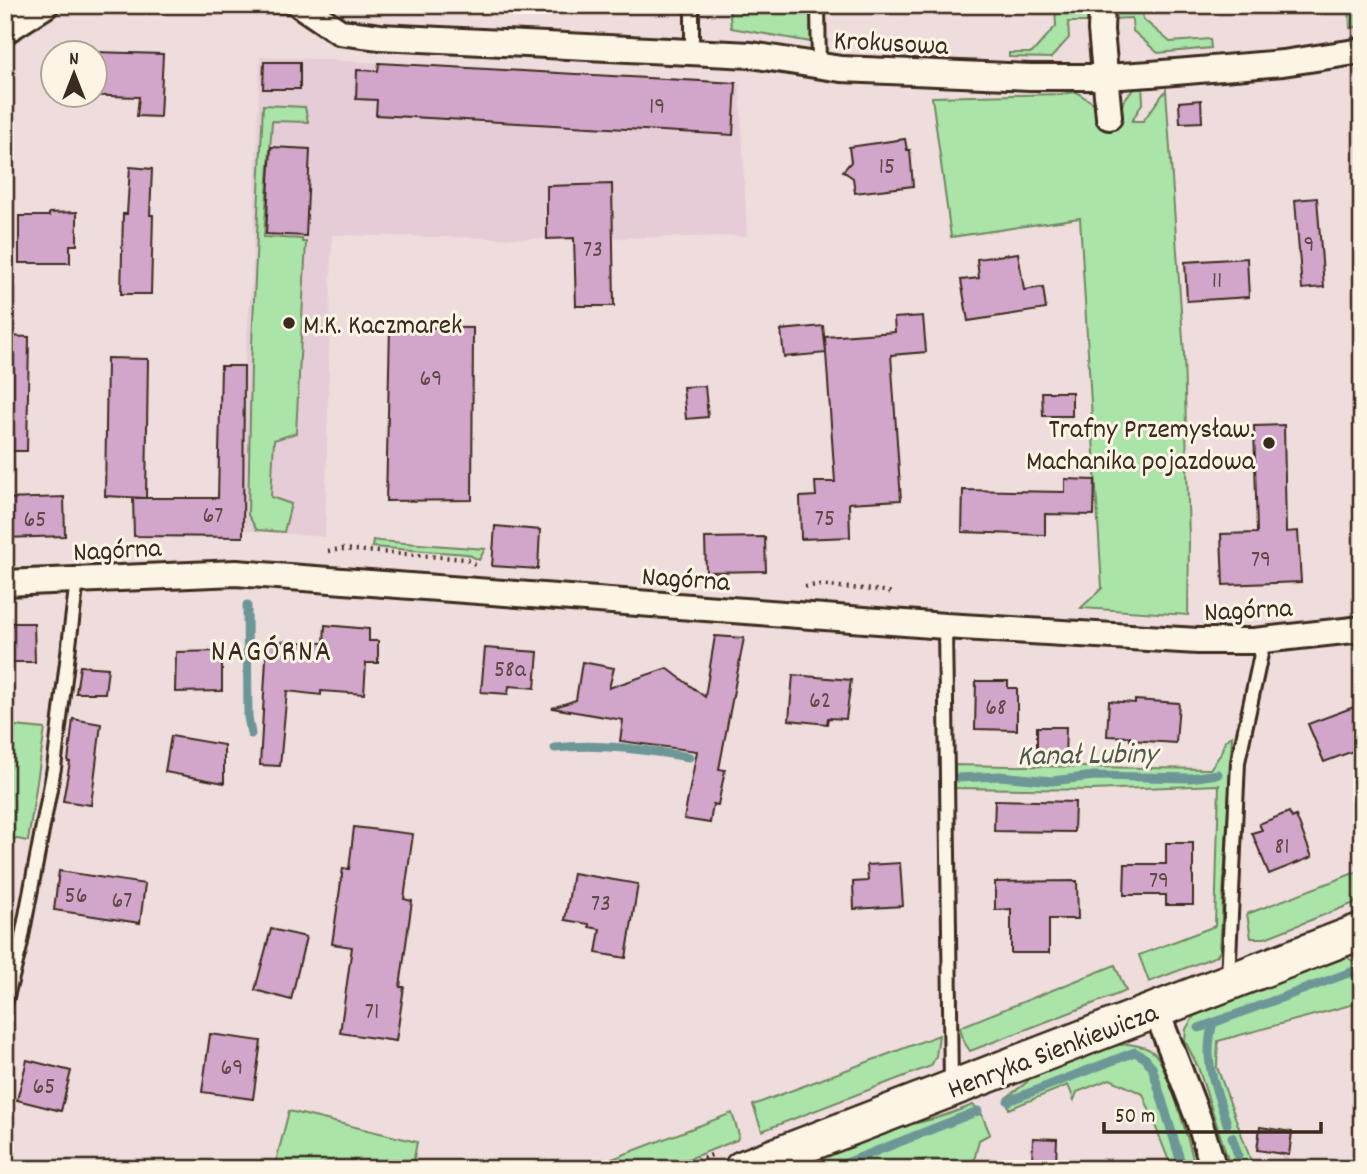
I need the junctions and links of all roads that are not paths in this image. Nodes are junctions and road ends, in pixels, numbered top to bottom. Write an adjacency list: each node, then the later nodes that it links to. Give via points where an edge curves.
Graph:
1 (46, 5): 7 (street)
2 (249, 5): 6 (lane)
3 (692, 5): 9 (lane)
4 (818, 5): 10 (lane)
5 (1102, 5): 11 (street)
6 (300, 6): 9 (street, Krokusowa, via 340,32 380,37)
7 (5, 31)
8 (1362, 51): 11 (street, Krokusowa, via 1283,63)
9 (692, 52): 10 (street, Krokusowa, via 751,55)
10 (819, 67): 11 (street, Krokusowa)
11 (1106, 77): 12 (street)
12 (1109, 117)
13 (77, 580): 14 (street, Nagórna); 15 (street, Nagórna, via 265,575); 20 (lane, via 54,768)
14 (5, 583)
15 (945, 626): 17 (street, Nagórna, via 1198,641); 22 (lane)
16 (1362, 629): 17 (street, Nagórna)
17 (1264, 640): 19 (lane, via 1238,762)
18 (1362, 931): 19 (street, Henryka Sienkiewicza)
19 (1228, 982): 21 (street, Henryka Sienkiewicza)
20 (5, 1004)
21 (1156, 1010): 22 (street, Henryka Sienkiewicza); 24 (street)
22 (951, 1088): 23 (street, Henryka Sienkiewicza)
23 (742, 1169)
24 (1214, 1169)

